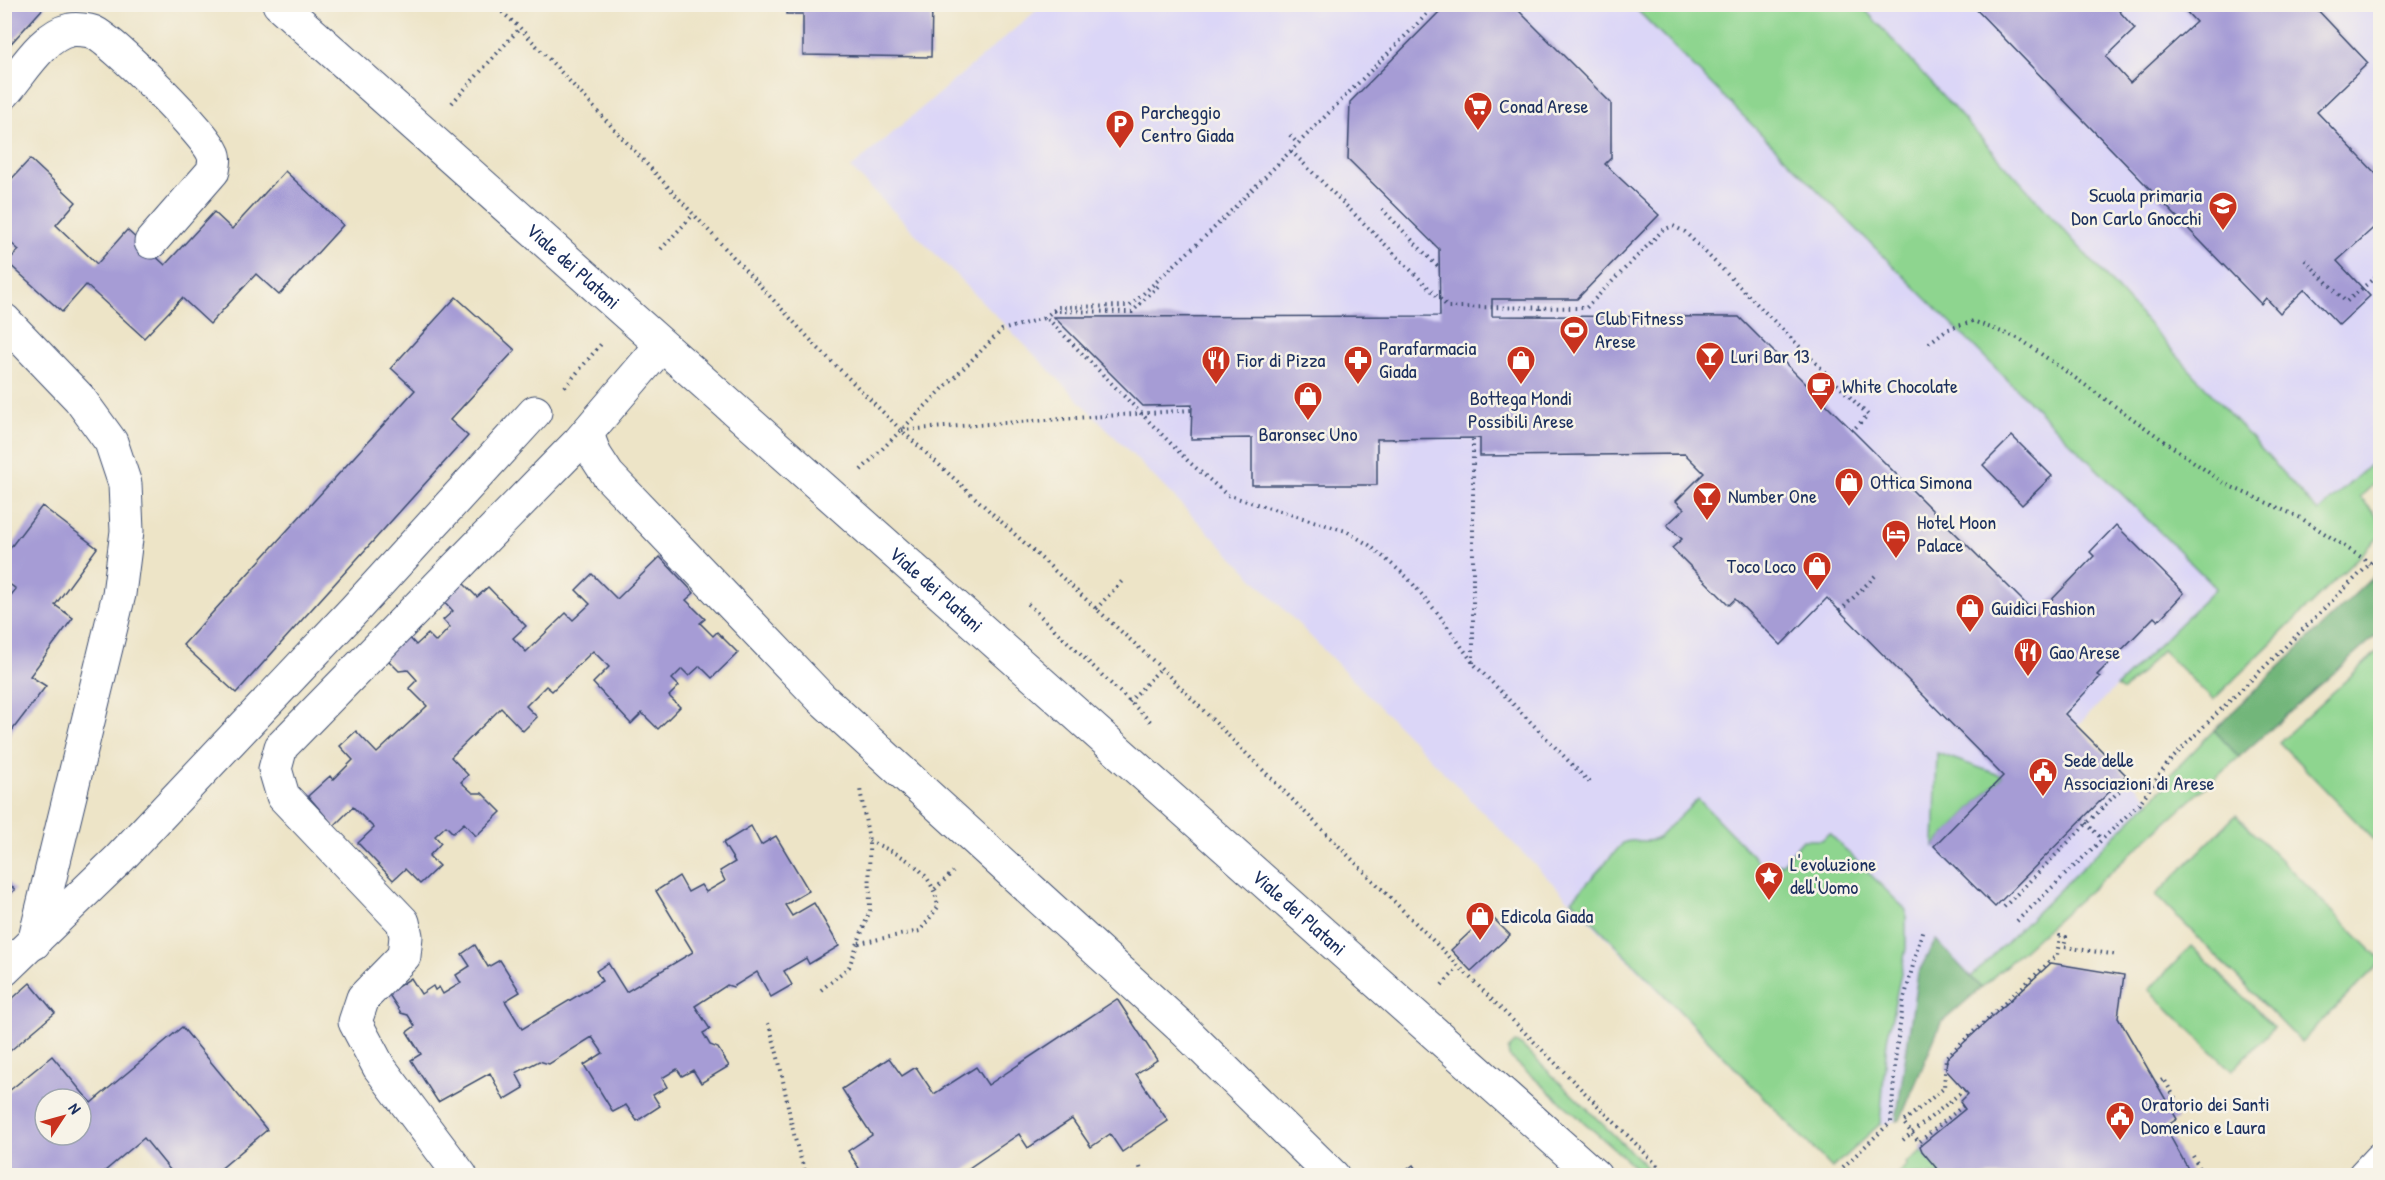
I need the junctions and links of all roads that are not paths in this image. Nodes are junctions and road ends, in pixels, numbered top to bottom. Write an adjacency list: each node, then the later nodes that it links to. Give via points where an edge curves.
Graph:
1 (279, 4): 5 (street, Viale dei Platani)
2 (4, 93): 3 (street, via 49,40 70,30 92,31 110,44 208,142 215,156 213,171)
3 (151, 242)
4 (4, 320): 8 (street, via 79,398 111,442 125,484 127,531 119,594)
5 (661, 346): 7 (street); 13 (street, Viale dei Platani)
6 (535, 412): 8 (street, via 355,609)
7 (587, 434): 11 (street, via 281,747 275,769 283,796 403,922 404,956 363,998 355,1022 379,1067); 12 (street, via 608,475 821,698 1181,1027)
8 (34, 944): 9 (street)
9 (4, 970)
10 (2380, 1159): 14 (street)
11 (461, 1176)
12 (1333, 1176)
13 (1595, 1176)
14 (2364, 1176)

